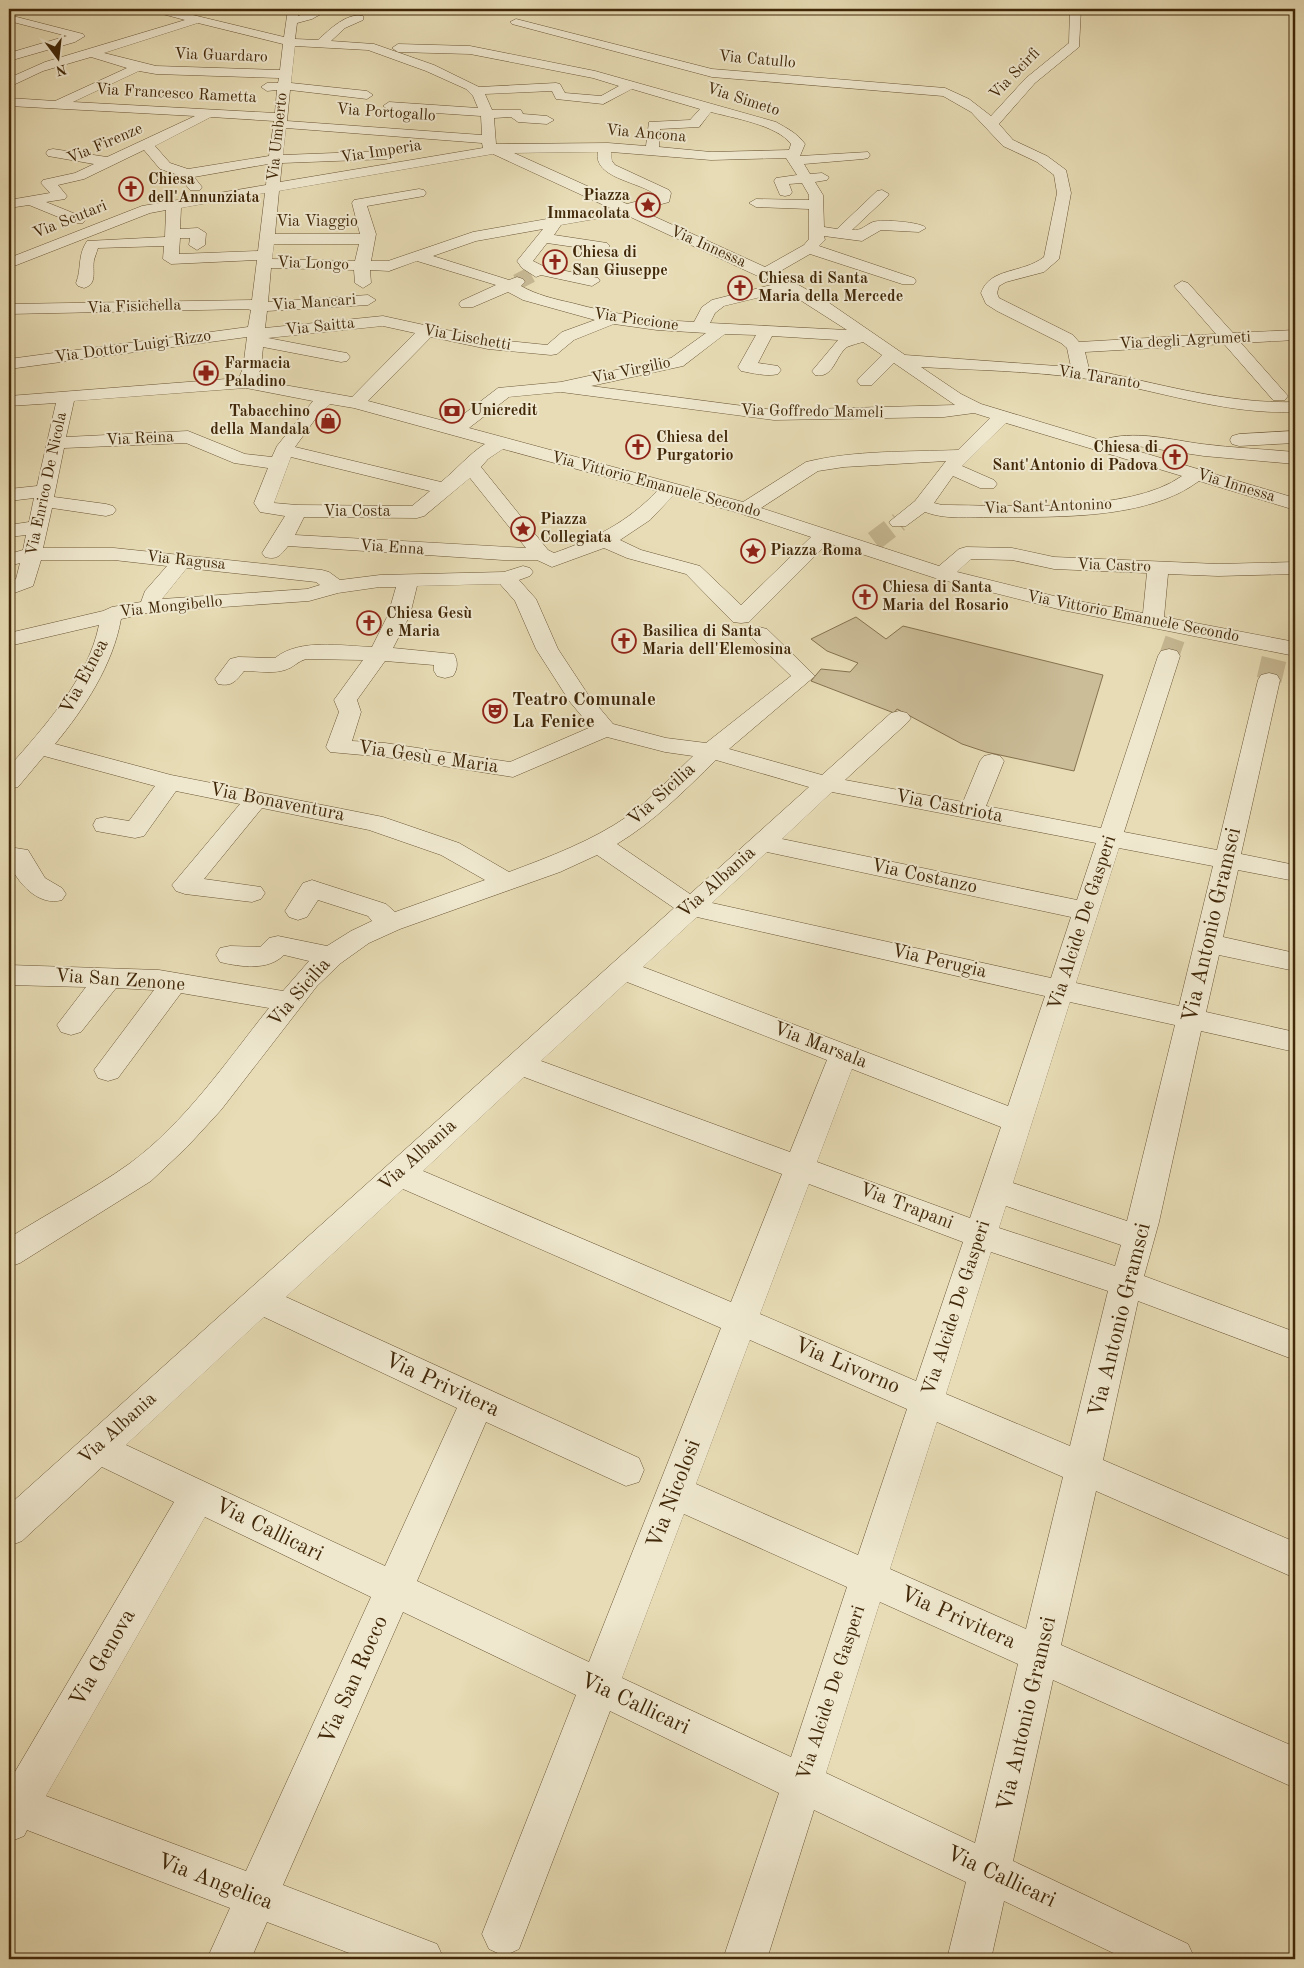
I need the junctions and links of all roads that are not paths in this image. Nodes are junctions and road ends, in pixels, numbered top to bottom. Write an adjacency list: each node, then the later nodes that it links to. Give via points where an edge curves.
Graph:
1 (326, 9): 7 (street, via 308,17)
2 (1076, 9): 44 (street, Via Scirfi, via 1075,44 1047,63)
3 (173, 10): 5 (street); 10 (street)
4 (27, 11): 8 (street)
5 (152, 13)
6 (505, 13): 11 (street)
7 (292, 15): 12 (street, Via Umberto)
8 (9, 17): 17 (street, via 85,35)
9 (359, 18): 13 (street, via 341,26)
10 (197, 20): 12 (street); 15 (street)
11 (516, 22): 16 (street); 44 (street, Via Catullo, via 712,73 945,92 964,100)
12 (288, 42): 13 (street); 26 (street, Via Umberto)
13 (321, 44): 14 (street)
14 (370, 46): 18 (street, Via Simeto, via 470,50); 23 (street)
15 (91, 53): 21 (street, Via Guardaro); 24 (street)
16 (587, 54)
17 (9, 56)
18 (512, 58): 20 (street); 25 (street, Via Simeto, via 616,81)
19 (242, 66): 26 (street)
20 (485, 66)
21 (138, 67): 26 (street, Via Guardaro); 34 (street)
22 (467, 71): 23 (street)
23 (450, 76): 28 (street)
24 (12, 78)
25 (629, 78): 28 (street, via 603,100 561,96 556,87); 36 (street, Via Simeto)
26 (284, 81): 27 (street); 29 (street); 42 (street, Via Umberto)
27 (256, 91)
28 (477, 92): 30 (street); 40 (street)
29 (367, 95)
30 (453, 95)
31 (151, 98): 37 (street)
32 (9, 102): 33 (street, Via Francesco Rametta)
33 (26, 103): 34 (street, Via Francesco Rametta); 38 (street)
34 (56, 105): 37 (street, Via Francesco Rametta)
35 (389, 106): 40 (street)
36 (708, 107): 51 (street, via 694,124 654,125); 53 (street, Via Simeto, via 792,136)
37 (139, 109): 39 (street, Via Francesco Rametta)
38 (9, 112)
39 (209, 113): 42 (street, Via Francesco Rametta); 47 (street, Via Firenze)
40 (487, 113): 43 (street, via 516,113 518,118); 48 (street)
41 (423, 119): 45 (street)
42 (281, 120): 45 (street, Via Portogallo); 56 (street, Via Umberto)
43 (547, 120)
44 (992, 124): 114 (street, Via Scirfi, via 1016,149 1042,159 1061,173 1064,193 1051,259 1038,270 1000,279 992,284 989,293 992,301)
45 (408, 132): 48 (street, Via Portogallo)
46 (769, 142): 53 (street)
47 (147, 145): 57 (street, Via Firenze); 59 (street, via 165,166)
48 (492, 145): 49 (street, Via Ancona); 55 (street, Via Imperia); 72 (street, Via Innessa)
49 (565, 147): 50 (street, Via Ancona, via 589,140); 58 (street, via 587,162)
50 (608, 147): 51 (street, Via Ancona); 58 (street, via 604,153)
51 (652, 150): 53 (street, Via Ancona, via 711,156)
52 (53, 153): 57 (street)
53 (795, 153): 54 (street); 61 (street, Via Simeto)
54 (863, 154)
55 (471, 155): 56 (street); 62 (street, Via Imperia)
56 (276, 159): 59 (street); 62 (street, Via Umberto)
57 (110, 162): 67 (street, Via Firenze, via 79,176 48,183 60,196)
58 (610, 168): 72 (street, Via Longo, via 664,193 664,199)
59 (184, 174): 66 (street)
60 (822, 177): 61 (street)
61 (806, 179): 63 (street, via 781,181); 71 (street, Via Simeto, via 816,195)
62 (273, 188): 66 (street, Via Imperia); 83 (street, Via Umberto)
63 (785, 192)
64 (419, 193): 84 (street, via 359,203)
65 (882, 194): 80 (street)
66 (205, 198): 68 (street, Via Scutari)
67 (32, 201): 70 (street, Via Firenze); 73 (street)
68 (174, 203): 74 (street, Via Scutari, via 147,208); 81 (street)
69 (756, 203): 71 (street)
70 (9, 204)
71 (816, 205): 79 (street, Via Simeto)
72 (627, 209): 75 (street, Via Longo); 93 (street, Via Innessa)
73 (78, 220): 74 (street); 77 (street)
74 (116, 220): 91 (street, Via Scutari)
75 (557, 221): 82 (street); 89 (street, Via Longo, via 473,237)
76 (212, 222): 81 (street)
77 (51, 227)
78 (919, 228): 80 (street, via 878,225 862,236)
79 (816, 231): 80 (street); 88 (street, Via Simeto, via 817,240)
80 (841, 232)
81 (171, 233): 85 (street, via 198,233); 90 (street, Via Longo, via 171,264); 96 (street, via 92,244)
82 (542, 238): 87 (street); 95 (street, via 525,261 527,265 537,271)
83 (266, 239): 84 (street, Via Viaggio); 90 (street, Via Umberto)
84 (368, 239): 92 (street)
85 (196, 245)
86 (10, 246): 91 (street)
87 (602, 246)
88 (809, 248): 93 (street); 94 (street)
89 (416, 256): 92 (street, Via Longo, via 389,266); 97 (street, Via Piccione)
90 (264, 259): 92 (street, Via Longo); 102 (street, Via Umberto)
91 (10, 262)
92 (362, 266): 100 (street)
93 (766, 273): 98 (street, Via Innessa)
94 (908, 281)
95 (592, 282)
96 (84, 283)
97 (514, 284): 101 (street); 104 (street, Via Piccione, via 530,297)
98 (788, 286): 106 (street, via 718,303 708,310); 112 (street, Via Innessa, via 816,301)
99 (1182, 286): 113 (street)
100 (368, 300): 102 (street, Via Mancari); 105 (street)
101 (466, 304)
102 (259, 306): 103 (street, Via Fisichella); 110 (street, Via Umberto)
103 (9, 309)
104 (612, 319): 106 (street, Via Piccione); 118 (street, via 568,336)
105 (383, 321): 108 (street, Via Lischetti); 110 (street, Via Saitta)
106 (699, 328): 107 (street, Via Piccione)
107 (721, 329): 109 (street, Via Piccione); 118 (street, Via Virgilio, via 677,362)
108 (426, 332): 118 (street, Via Lischetti, via 488,344); 129 (street)
109 (766, 332): 112 (street, Via Piccione); 119 (street, via 747,367)
110 (256, 335): 115 (street); 117 (street, Via Dottor Luigi Rizzo, via 182,338); 123 (street, Via Umberto, via 252,368)
111 (1295, 335): 113 (street, Via degli Agrumeti)
112 (865, 336): 116 (street, Via Innessa); 120 (street, via 841,344)
113 (1228, 339): 114 (street, Via degli Agrumeti); 125 (street)
114 (1075, 346): 121 (street)
115 (341, 357)
116 (897, 358): 121 (street, Via Taranto); 122 (street, via 878,366); 131 (street, Via Innessa)
117 (9, 364)
118 (557, 369): 131 (street, Via Goffredo Mameli, via 747,413 944,412); 133 (street, via 504,392)
119 (772, 370)
120 (821, 371)
121 (1081, 372): 127 (street, Via Taranto)
122 (866, 381)
123 (246, 384): 124 (street, Via Vittorio Emanuele Secondo); 126 (street, Via Vittorio Emanuele Secondo)
124 (66, 396): 128 (street, Via Vittorio Emanuele Secondo); 136 (street, Via Enrico De Nicola)
125 (1287, 396): 127 (street)
126 (327, 397): 129 (street, Via Vittorio Emanuele Secondo); 139 (street, via 310,414)
127 (1206, 400): 130 (street, Via Taranto, via 1270,408)
128 (9, 401)
129 (356, 402): 133 (street, Via Vittorio Emanuele Secondo)
130 (1295, 407)
131 (975, 408): 132 (street, Via Innessa)
132 (1002, 417): 137 (street, Via Innessa); 141 (street)
133 (455, 430): 135 (street, Via Vittorio Emanuele Secondo)
134 (1295, 437): 138 (street, via 1239,438)
135 (501, 442): 142 (street, via 481,455); 146 (street, Via Vittorio Emanuele Secondo)
136 (56, 443): 139 (street, Via Reina, via 188,437 241,459); 148 (street, Via Enrico De Nicola)
137 (1104, 447): 138 (street, via 1119,440 1137,440); 143 (street, Via Innessa)
138 (1241, 454): 140 (street)
139 (282, 457): 145 (street, Via Reina, via 363,468); 153 (street, Via Costa, via 264,503 267,508)
140 (1295, 458)
141 (956, 461): 144 (street); 150 (street); 151 (street, via 844,461 813,466)
142 (471, 467): 145 (street); 161 (street)
143 (1197, 474): 149 (street, Via Innessa); 150 (street, Via Sant'Antonino, via 1175,491 1106,507 940,511)
144 (987, 484)
145 (438, 487): 153 (street, Via Costa, via 417,512)
146 (670, 488): 151 (street, Via Vittorio Emanuele Secondo); 159 (street, Via Mongibello, via 644,515 620,533)
147 (9, 495): 148 (street)
148 (44, 496): 152 (street); 155 (street, Via Enrico De Nicola)
149 (1295, 504)
150 (922, 505): 154 (street)
151 (746, 509): 157 (street, Via Vittorio Emanuele Secondo)
152 (106, 510)
153 (297, 511): 158 (street)
154 (899, 522)
155 (37, 527): 156 (street); 160 (street, Via Enrico De Nicola)
156 (9, 530)
157 (824, 534): 159 (street, via 742,617 693,570 634,554); 167 (street, Via Vittorio Emanuele Secondo, via 869,544)
158 (282, 540): 161 (street, Via Enna); 166 (street)
159 (604, 540): 161 (street, Via Mongibello)
160 (31, 554): 162 (street, Via Ragusa); 163 (street, Via Ragusa, via 114,554); 171 (street, Via Enrico De Nicola, via 26,582)
161 (547, 557): 168 (street, Via Mongibello)
162 (9, 560)
163 (182, 561): 166 (street, Via Ragusa); 172 (street, via 152,595)
164 (1158, 567): 165 (street, Via Castro, via 1218,570); 167 (street, Via Castro, via 1054,563 1012,554 966,553); 174 (street)
165 (1295, 568)
166 (260, 569): 170 (street, Via Ragusa, via 322,576)
167 (942, 574): 174 (street, Via Vittorio Emanuele Secondo, via 1062,604)
168 (506, 578): 169 (street, Via Mongibello); 183 (street, via 525,599 547,649 578,697)
169 (408, 581): 170 (street, Via Mongibello); 178 (street, Via Gesù e Maria, via 404,601)
170 (336, 587): 172 (street, Via Mongibello, via 309,595)
171 (9, 589)
172 (150, 606): 173 (street, Via Mongibello)
173 (112, 614): 176 (street, Via Mongibello); 185 (street, Via Etnea, via 106,643 67,715)
174 (1153, 622): 177 (street, Via Vittorio Emanuele Secondo)
175 (759, 634): 184 (street, Via Sicilia, via 804,676)
176 (9, 639)
177 (1174, 641): 179 (street, Via Vittorio Emanuele Secondo); 194 (street, Via Alcide De Gasperi)
178 (380, 654): 180 (street, via 446,659); 181 (street, via 304,652 291,656 280,665 238,664); 183 (street, Via Gesù e Maria, via 345,700 350,712 338,747 385,750 512,770)
179 (1279, 658): 198 (street, Via Antonio Gramsci)
180 (445, 671)
181 (226, 679)
182 (899, 718): 190 (street, Via Albania)
183 (605, 729): 184 (street, Via Castriota, via 665,745)
184 (710, 750): 190 (street, Via Castriota); 196 (street, Via Sicilia, via 663,800 636,822)
185 (36, 751): 186 (street, Via Bonaventura); 188 (street, Via Etnea); 189 (street, Via Bonaventura)
186 (9, 754)
187 (992, 761): 192 (street)
188 (9, 782)
189 (170, 782): 191 (street, Via Bonaventura); 193 (street, via 135,830)
190 (827, 784): 192 (street, Via Castriota); 195 (street, Via Albania)
191 (257, 799): 200 (street, Via Bonaventura, via 374,823 450,849); 202 (street, via 185,885)
192 (972, 811): 194 (street, Via Castriota)
193 (105, 825)
194 (1111, 838): 198 (street, Via Castriota); 205 (street, Via Alcide De Gasperi)
195 (762, 843): 203 (street, Via Albania); 205 (street, Via Costanzo)
196 (599, 844): 200 (street, Via Sicilia); 203 (street, Via Perugia)
197 (9, 855): 201 (street, via 19,856 35,884)
198 (1227, 860): 199 (street, Via Castriota); 207 (street, Via Antonio Gramsci)
199 (1295, 873)
200 (507, 882): 206 (street, Via Sicilia)
201 (53, 894)
202 (252, 894)
203 (691, 907): 211 (street, Via Albania); 215 (street, Via Perugia)
204 (298, 910): 206 (street, via 312,889 377,910)
205 (1087, 911): 215 (street, Via Alcide De Gasperi)
206 (391, 923): 209 (street, Via Sicilia, via 360,937)
207 (1207, 943): 210 (street); 217 (street, Via Antonio Gramsci)
208 (230, 955): 209 (street, via 266,957 278,945)
209 (331, 956): 216 (street, Via Sicilia, via 307,979)
210 (1295, 962)
211 (622, 970): 220 (street, Via Marsala); 221 (street, Via Albania)
212 (9, 975): 213 (street, Via San Zenone)
213 (109, 978): 214 (street, Via San Zenone); 218 (street)
214 (174, 982): 216 (street, Via San Zenone); 222 (street)
215 (1061, 990): 217 (street, Via Perugia); 223 (street, Via Alcide De Gasperi)
216 (290, 1002): 229 (street, Via Sicilia, via 211,1102 176,1140 140,1172)
217 (1190, 1018): 219 (street, Via Perugia); 228 (street, Via Antonio Gramsci)
218 (71, 1025)
219 (1295, 1042)
220 (842, 1055): 223 (street, Via Marsala); 224 (street, Via Nicolosi)
221 (518, 1064): 224 (street, Via Trapani); 225 (street, Via Albania)
222 (108, 1070)
223 (1018, 1122): 226 (street, Via Alcide De Gasperi)
224 (800, 1166): 227 (street, Via Trapani); 232 (street, Via Nicolosi)
225 (398, 1174): 231 (street, Via Albania); 232 (street, Via Livorno)
226 (996, 1190): 227 (street, Via Alcide De Gasperi); 228 (street)
227 (980, 1235): 230 (street, Via Trapani); 235 (street, Via Alcide De Gasperi)
228 (1139, 1238): 230 (street, Via Antonio Gramsci)
229 (9, 1254)
230 (1126, 1283): 233 (street, Via Trapani); 237 (street, Via Antonio Gramsci)
231 (259, 1300): 234 (street, Via Privitera); 236 (street, Via Albania)
232 (740, 1320): 235 (street, Via Livorno); 239 (street, Via Nicolosi)
233 (1295, 1346)
234 (478, 1401): 238 (street, Via Privitera); 244 (street, Via San Rocco)
235 (927, 1401): 237 (street, Via Livorno); 243 (street, Via Alcide De Gasperi)
236 (97, 1448): 240 (street, Via Callicari); 241 (street, Via Albania)
237 (1084, 1469): 242 (street, Via Livorno); 245 (street, Via Antonio Gramsci)
238 (626, 1470)
239 (675, 1492): 243 (street, Via Privitera); 246 (street, Via Nicolosi)
240 (198, 1496): 244 (street, Via Callicari); 249 (street, Via Genova)
241 (9, 1528)
242 (1295, 1560)
243 (869, 1579): 245 (street, Via Privitera); 248 (street, Via Alcide De Gasperi)
244 (394, 1590): 246 (street, Via Callicari); 251 (street, Via San Rocco)
245 (1041, 1655): 247 (street, Via Privitera); 250 (street, Via Antonio Gramsci)
246 (600, 1687): 248 (street, Via Callicari); 252 (street, Via Nicolosi)
247 (1295, 1768)
248 (802, 1783): 250 (street, Via Callicari); 255 (street, Via Alcide De Gasperi)
249 (12, 1810): 251 (street, Via Angelica)
250 (990, 1872): 256 (street, Via Antonio Gramsci); 257 (street, Via Callicari)
251 (256, 1898): 253 (street, Via San Rocco); 254 (street, Via Angelica)
252 (504, 1934)
253 (229, 1959)
254 (422, 1959)
255 (745, 1959)
256 (969, 1959)
257 (1173, 1959)

